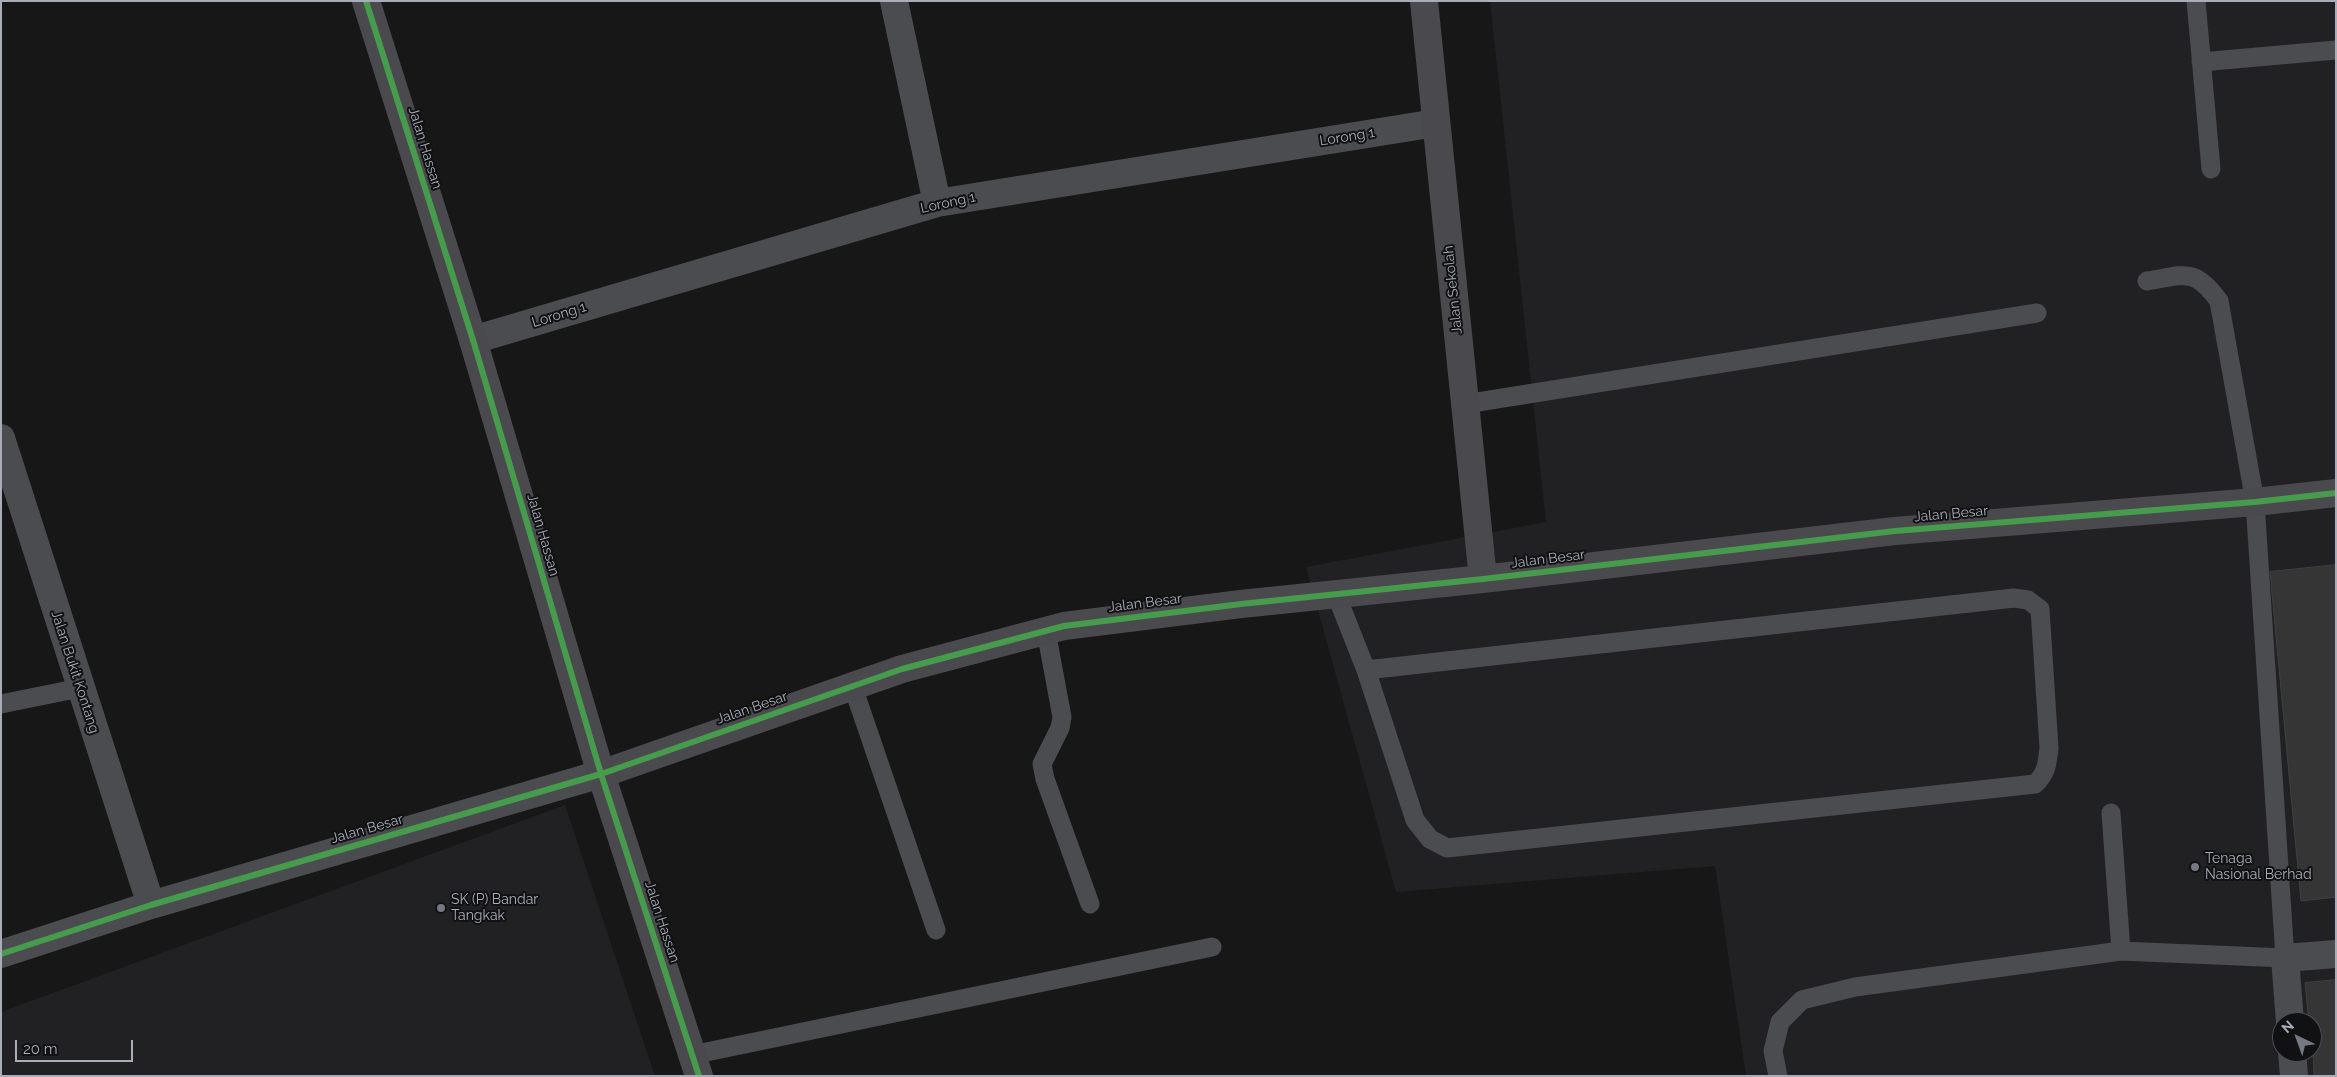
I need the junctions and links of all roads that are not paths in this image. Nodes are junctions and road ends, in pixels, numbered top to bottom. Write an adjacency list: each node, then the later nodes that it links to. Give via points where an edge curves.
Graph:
1 (366, 1): 12 (street, Jalan Hassan)
2 (894, 1): 9 (street)
3 (1424, 1): 7 (street, Jalan Sekolah)
4 (2196, 1): 6 (lane)
5 (2336, 50): 6 (lane)
6 (2201, 62): 8 (lane)
7 (1436, 123): 9 (street, Lorong 1); 13 (street, Jalan Sekolah)
8 (2211, 169)
9 (937, 203): 12 (street, Lorong 1)
10 (2147, 281): 16 (lane, via 2189,274 2206,284 2219,301)
11 (2037, 313): 13 (lane)
12 (473, 340): 25 (street, Jalan Hassan)
13 (1465, 404): 18 (street, Jalan Sekolah)
14 (1, 438): 17 (street, Jalan Bukit Kontang)
15 (2336, 493): 16 (street, Jalan Besar)
16 (2255, 502): 18 (street, Jalan Besar, via 1895,531); 34 (lane)
17 (11, 505): 23 (street, Jalan Bukit Kontang)
18 (1483, 579): 19 (street, Jalan Besar)
19 (1336, 594): 20 (street, Jalan Besar); 21 (lane)
20 (1046, 631): 22 (street, Jalan Besar, via 902,669); 27 (lane, via 1062,717 1042,764)
21 (1366, 670): 21 (lane, via 2014,598 2028,600 2040,609 2049,748 2047,766 2044,776 2035,784 1448,848 1430,839 1415,820)
22 (853, 687): 25 (street, Jalan Besar); 29 (lane)
23 (80, 688): 24 (lane); 28 (street, Jalan Bukit Kontang)
24 (1, 704)
25 (601, 774): 28 (street, Jalan Besar); 37 (street, Jalan Hassan)
26 (2111, 813): 31 (lane)
27 (1090, 904)
28 (151, 905): 32 (street, Jalan Besar)
29 (936, 930)
30 (1212, 947): 37 (lane)
31 (2121, 951): 34 (lane); 38 (lane, via 1855,987 1802,1000 1780,1022 1773,1052)
32 (1, 954)
33 (2336, 954): 34 (street)
34 (2285, 958): 35 (street)
35 (2289, 1012)
36 (2293, 1062): 39 (street)
37 (696, 1065)
38 (1778, 1076)
39 (2294, 1076)

